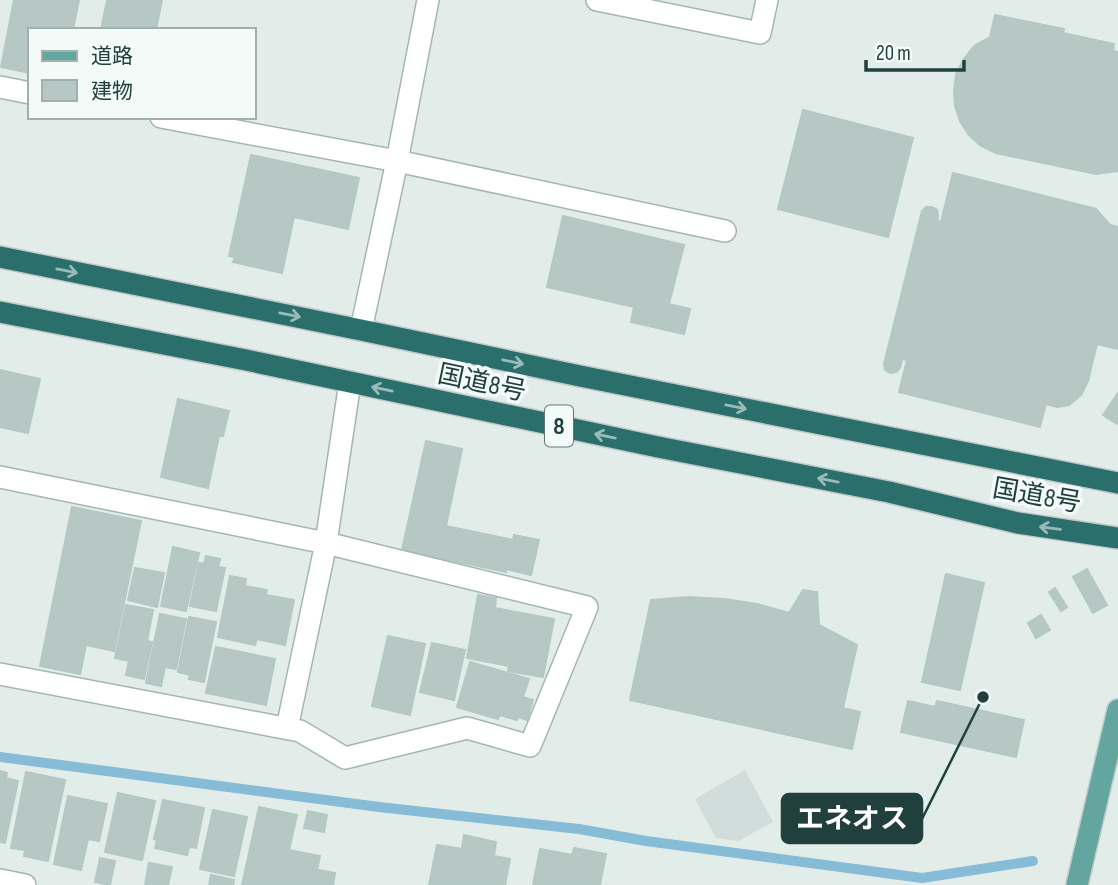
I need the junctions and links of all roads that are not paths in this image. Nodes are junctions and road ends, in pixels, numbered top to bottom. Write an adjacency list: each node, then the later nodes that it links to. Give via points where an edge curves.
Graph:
1 (428, 0): 7 (street)
2 (597, 0): 3 (street, via 760,33)
3 (767, 0)
4 (0, 88): 5 (street)
5 (28, 93)
6 (173, 119): 7 (street)
7 (397, 161): 8 (street); 11 (street)
8 (725, 231)
9 (0, 257): 11 (highway, 国道8号 / 8, one-way to 11)
10 (0, 312): 12 (highway, 国道8号 / 8)
11 (361, 330): 14 (highway, 国道8号 / 8, one-way to 14)
12 (350, 382): 15 (highway, 国道8号 / 8, one-way to 12, via 1018,523 889,492); 16 (street)
13 (0, 477): 16 (street)
14 (1118, 482)
15 (1118, 538)
16 (326, 543): 19 (street); 19 (street, via 587,607 530,746 467,728 345,758)
17 (0, 674): 19 (street)
18 (1118, 710): 22 (main road)
19 (287, 728)
20 (0, 880): 21 (street)
21 (25, 885)
22 (1077, 885)

